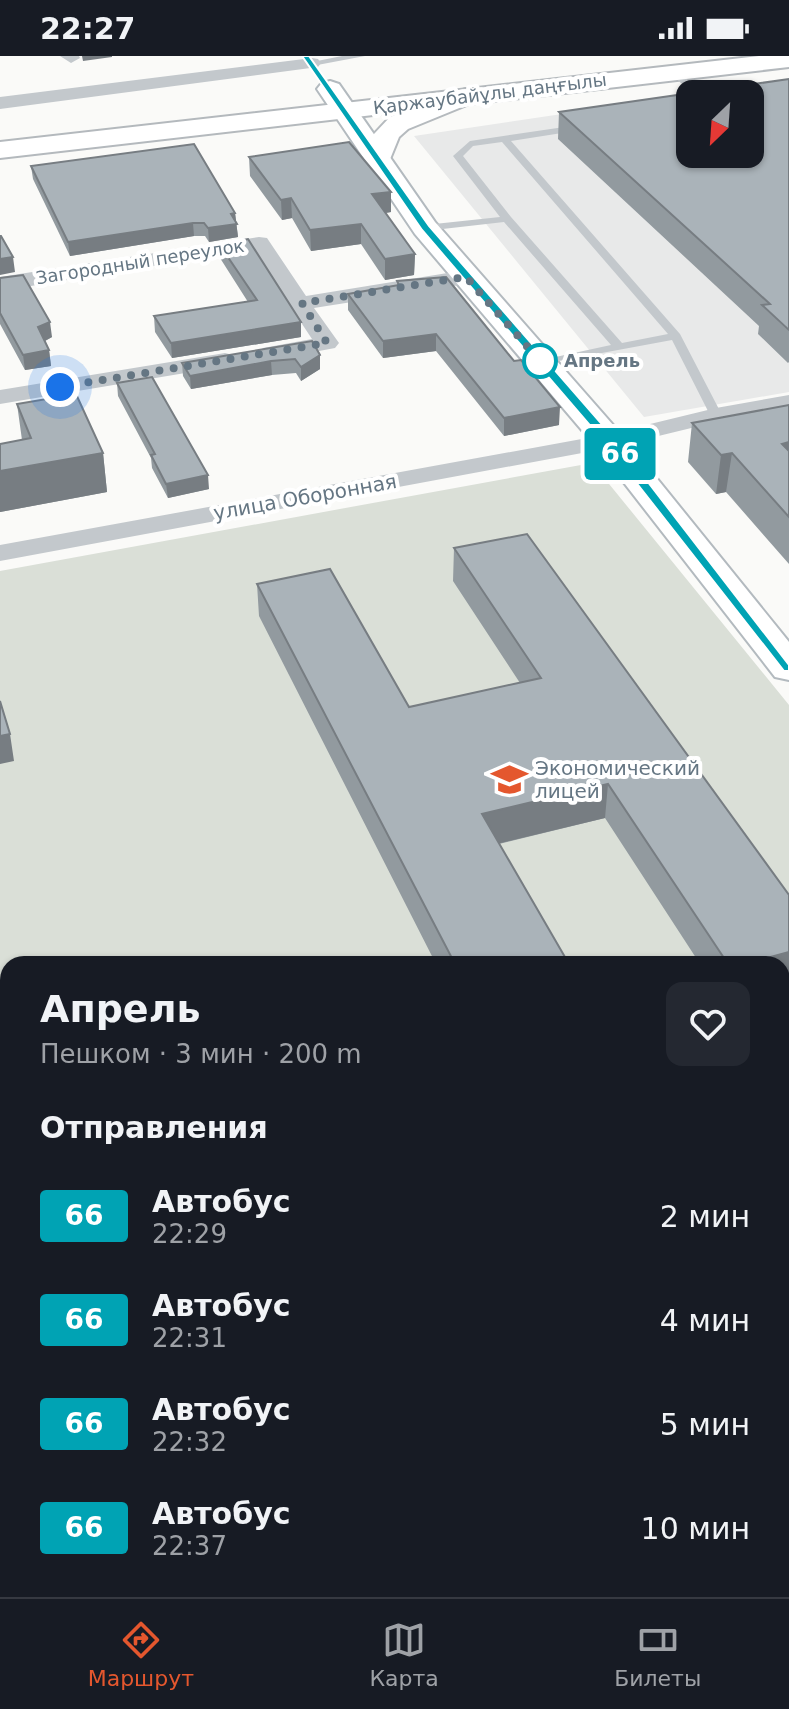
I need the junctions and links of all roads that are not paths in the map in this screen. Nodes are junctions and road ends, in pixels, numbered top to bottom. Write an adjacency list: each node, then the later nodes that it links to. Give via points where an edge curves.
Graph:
1 (361, 56): 5 (lane)
2 (624, 56): 5 (main road, Қаржаубайұлы даңғылы)
3 (789, 60): 4 (main road, Қаржаубайұлы даңғылы)
4 (675, 73): 6 (lane); 7 (main road, Қаржаубайұлы даңғылы)
5 (323, 80): 7 (main road, Қаржаубайұлы даңғылы); 8 (street); 10 (main road, Қаржаубайұлы даңғылы); 12 (main road, Қаржаубайұлы даңғылы); 13 (main road)
6 (683, 80)
7 (465, 97): 13 (main road, via 399,123 387,134)
8 (0, 103)
9 (597, 125): 11 (lane)
10 (0, 129)
11 (504, 139): 14 (lane, via 470,144 458,156); 19 (lane)
12 (0, 150)
13 (378, 158): 15 (main road)
14 (507, 219): 15 (lane); 20 (lane)
15 (425, 228): 16 (main road)
16 (466, 277): 18 (street); 21 (main road)
17 (0, 284): 18 (street, Загородный переулок, via 259,243)
18 (302, 303): 22 (street, Загородный переулок, via 327,343)
19 (676, 336): 20 (lane); 24 (lane)
20 (618, 346): 21 (lane)
21 (541, 363): 25 (main road)
22 (0, 397)
23 (789, 402): 24 (street, улица Оборонная)
24 (716, 415): 25 (street, улица Оборонная)
25 (609, 441): 26 (street, улица Оборонная); 27 (main road)
26 (0, 553)
27 (789, 668)

